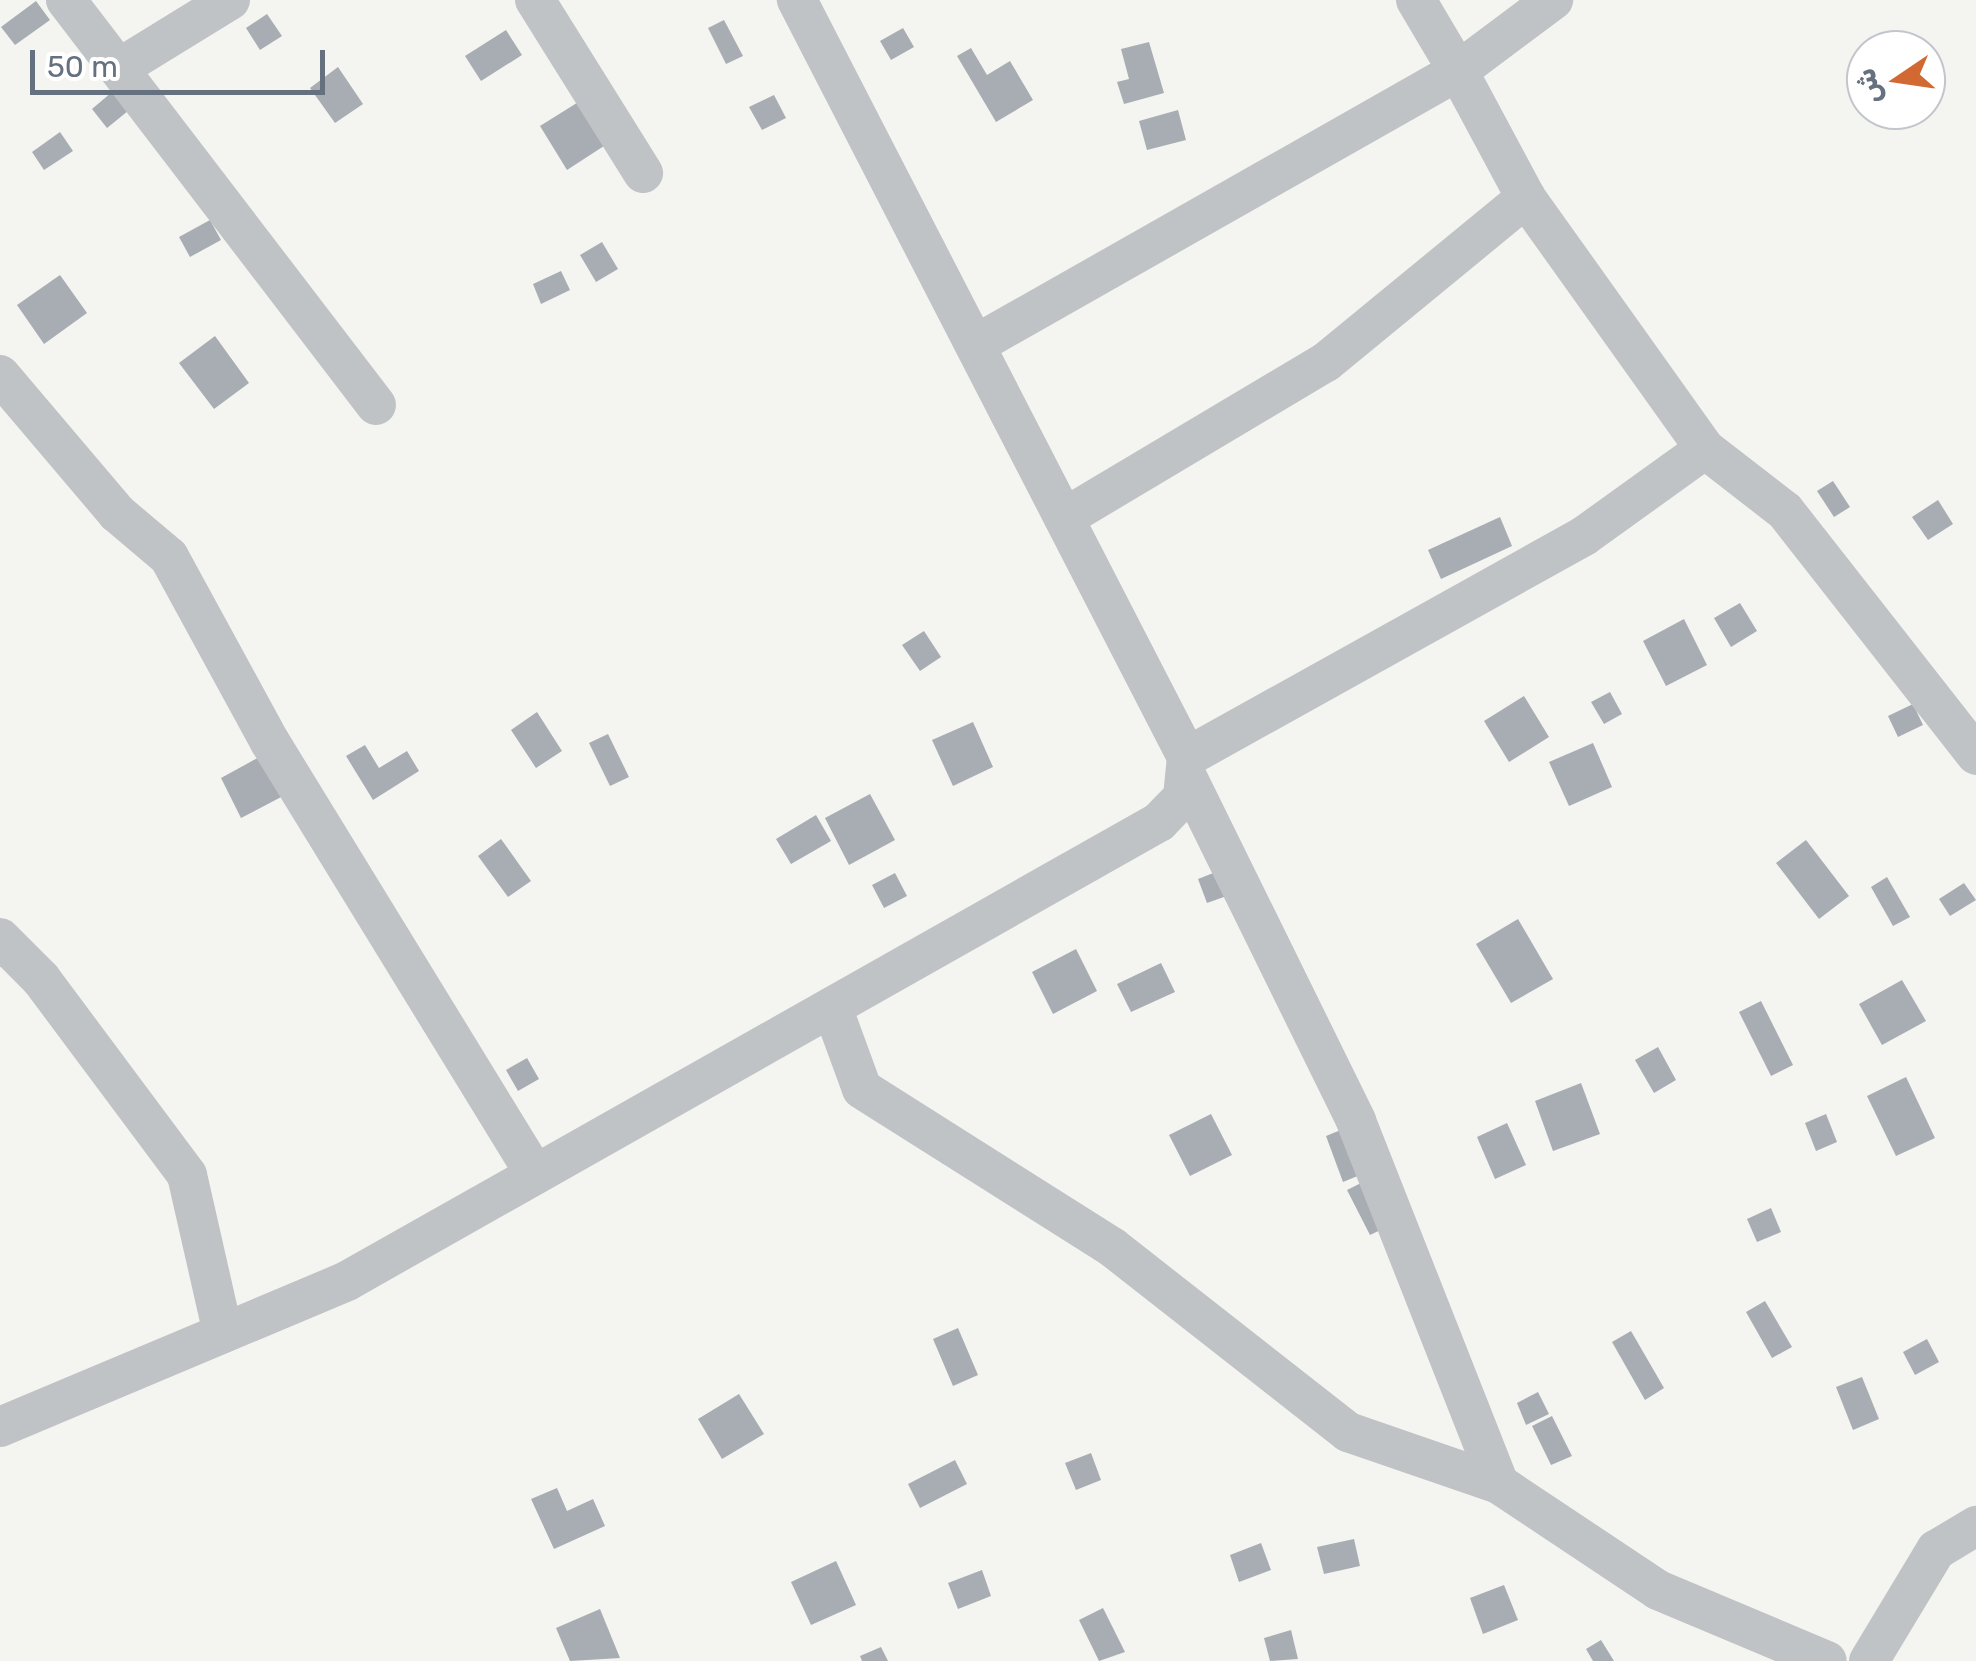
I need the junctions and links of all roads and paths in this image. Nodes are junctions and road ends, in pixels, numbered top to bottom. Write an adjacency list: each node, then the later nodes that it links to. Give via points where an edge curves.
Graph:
1 (66, 0): 7 (street)
2 (230, 0): 7 (street)
3 (535, 0): 9 (street)
4 (797, 0): 11 (street)
5 (1416, 0): 8 (street)
6 (1553, 0): 8 (street)
7 (121, 67): 13 (street)
8 (1458, 70): 10 (street); 11 (street)
9 (643, 172)
10 (1526, 198): 14 (street); 15 (street, via 1326,362)
11 (975, 346): 15 (street)
12 (0, 375): 20 (street, via 117,513 169,557 270,742)
13 (376, 405)
14 (1706, 449): 16 (street, via 1785,510); 17 (street, via 1584,536)
15 (1064, 518): 17 (street)
16 (1976, 755)
17 (1188, 768): 19 (street, via 1159,822); 23 (street, via 1356,1121)
18 (0, 938): 21 (street, via 41,979 186,1175)
19 (832, 1007): 20 (street); 23 (street, via 862,1089 1112,1247 1348,1432)
20 (535, 1174): 21 (street, via 347,1280)
21 (223, 1333): 22 (street)
22 (0, 1427)
23 (1499, 1484): 25 (street, via 1658,1590)
24 (1976, 1526): 26 (street, via 1936,1550)
25 (1827, 1661)
26 (1870, 1661)

